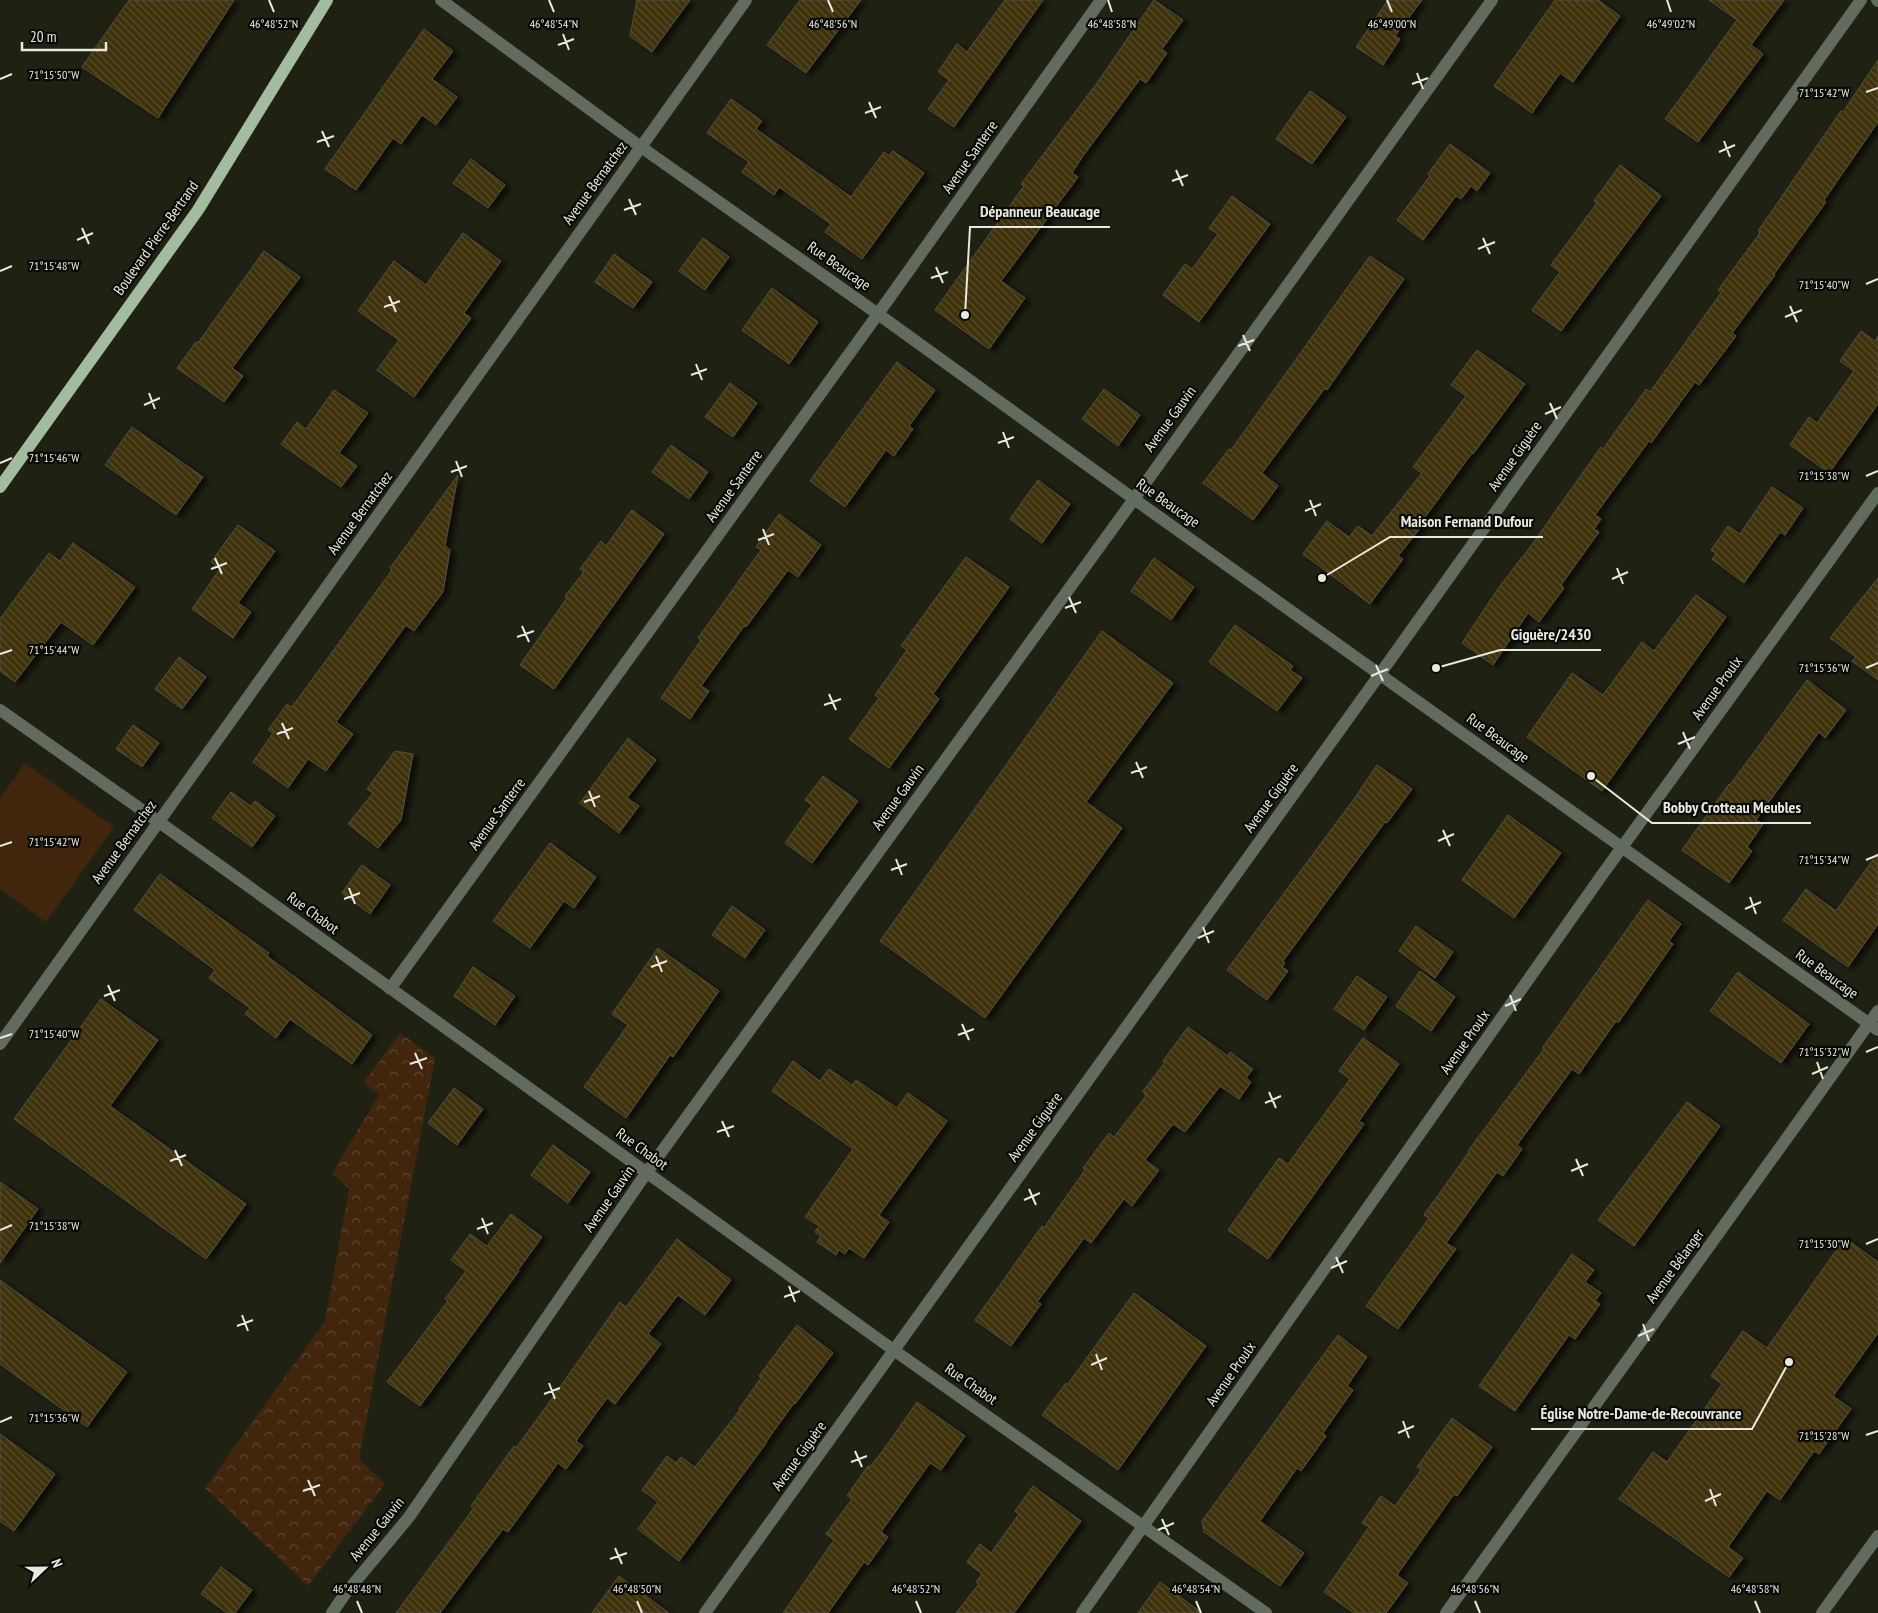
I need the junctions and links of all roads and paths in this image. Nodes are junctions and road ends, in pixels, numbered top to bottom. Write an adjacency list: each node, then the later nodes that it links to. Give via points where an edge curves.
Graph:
1 (327, 0): 9 (main road, Boulevard Pierre-Bertrand, via 198,210)
2 (441, 0): 7 (street, Rue Beaucage)
3 (746, 0): 7 (street, Avenue Bernatchez)
4 (1101, 0): 8 (street, Avenue Santerre)
5 (1492, 0): 11 (street, Avenue Gauvin)
6 (1861, 0): 12 (street, Avenue Giguère)
7 (641, 147): 8 (street, Rue Beaucage); 14 (street, Avenue Bernatchez)
8 (878, 314): 11 (street, Rue Beaucage); 16 (street, Avenue Santerre)
9 (0, 487)
10 (1878, 493): 15 (street, Avenue Proulx)
11 (1134, 499): 12 (street, Rue Beaucage); 20 (street, Avenue Gauvin)
12 (1380, 674): 15 (street, Rue Beaucage); 21 (street, Avenue Giguère)
13 (0, 710): 14 (street, Rue Chabot)
14 (159, 822): 16 (street, Rue Chabot); 19 (street, Avenue Bernatchez)
15 (1622, 847): 18 (street, Rue Beaucage); 22 (street, Avenue Proulx)
16 (390, 989): 20 (street, Rue Chabot)
17 (1878, 1011): 18 (street, Avenue Bélanger)
18 (1874, 1027): 28 (street, Avenue Bélanger)
19 (0, 1044)
20 (647, 1172): 21 (street, Rue Chabot); 24 (street, Avenue Gauvin, via 409,1517)
21 (895, 1351): 22 (street, Rue Chabot); 25 (street, Avenue Giguère)
22 (1144, 1526): 26 (street, Avenue Proulx); 27 (street, Rue Chabot)
23 (1878, 1536): 29 (street)
24 (332, 1613)
25 (705, 1613)
26 (1082, 1613)
27 (1266, 1613)
28 (1446, 1613)
29 (1822, 1613)

